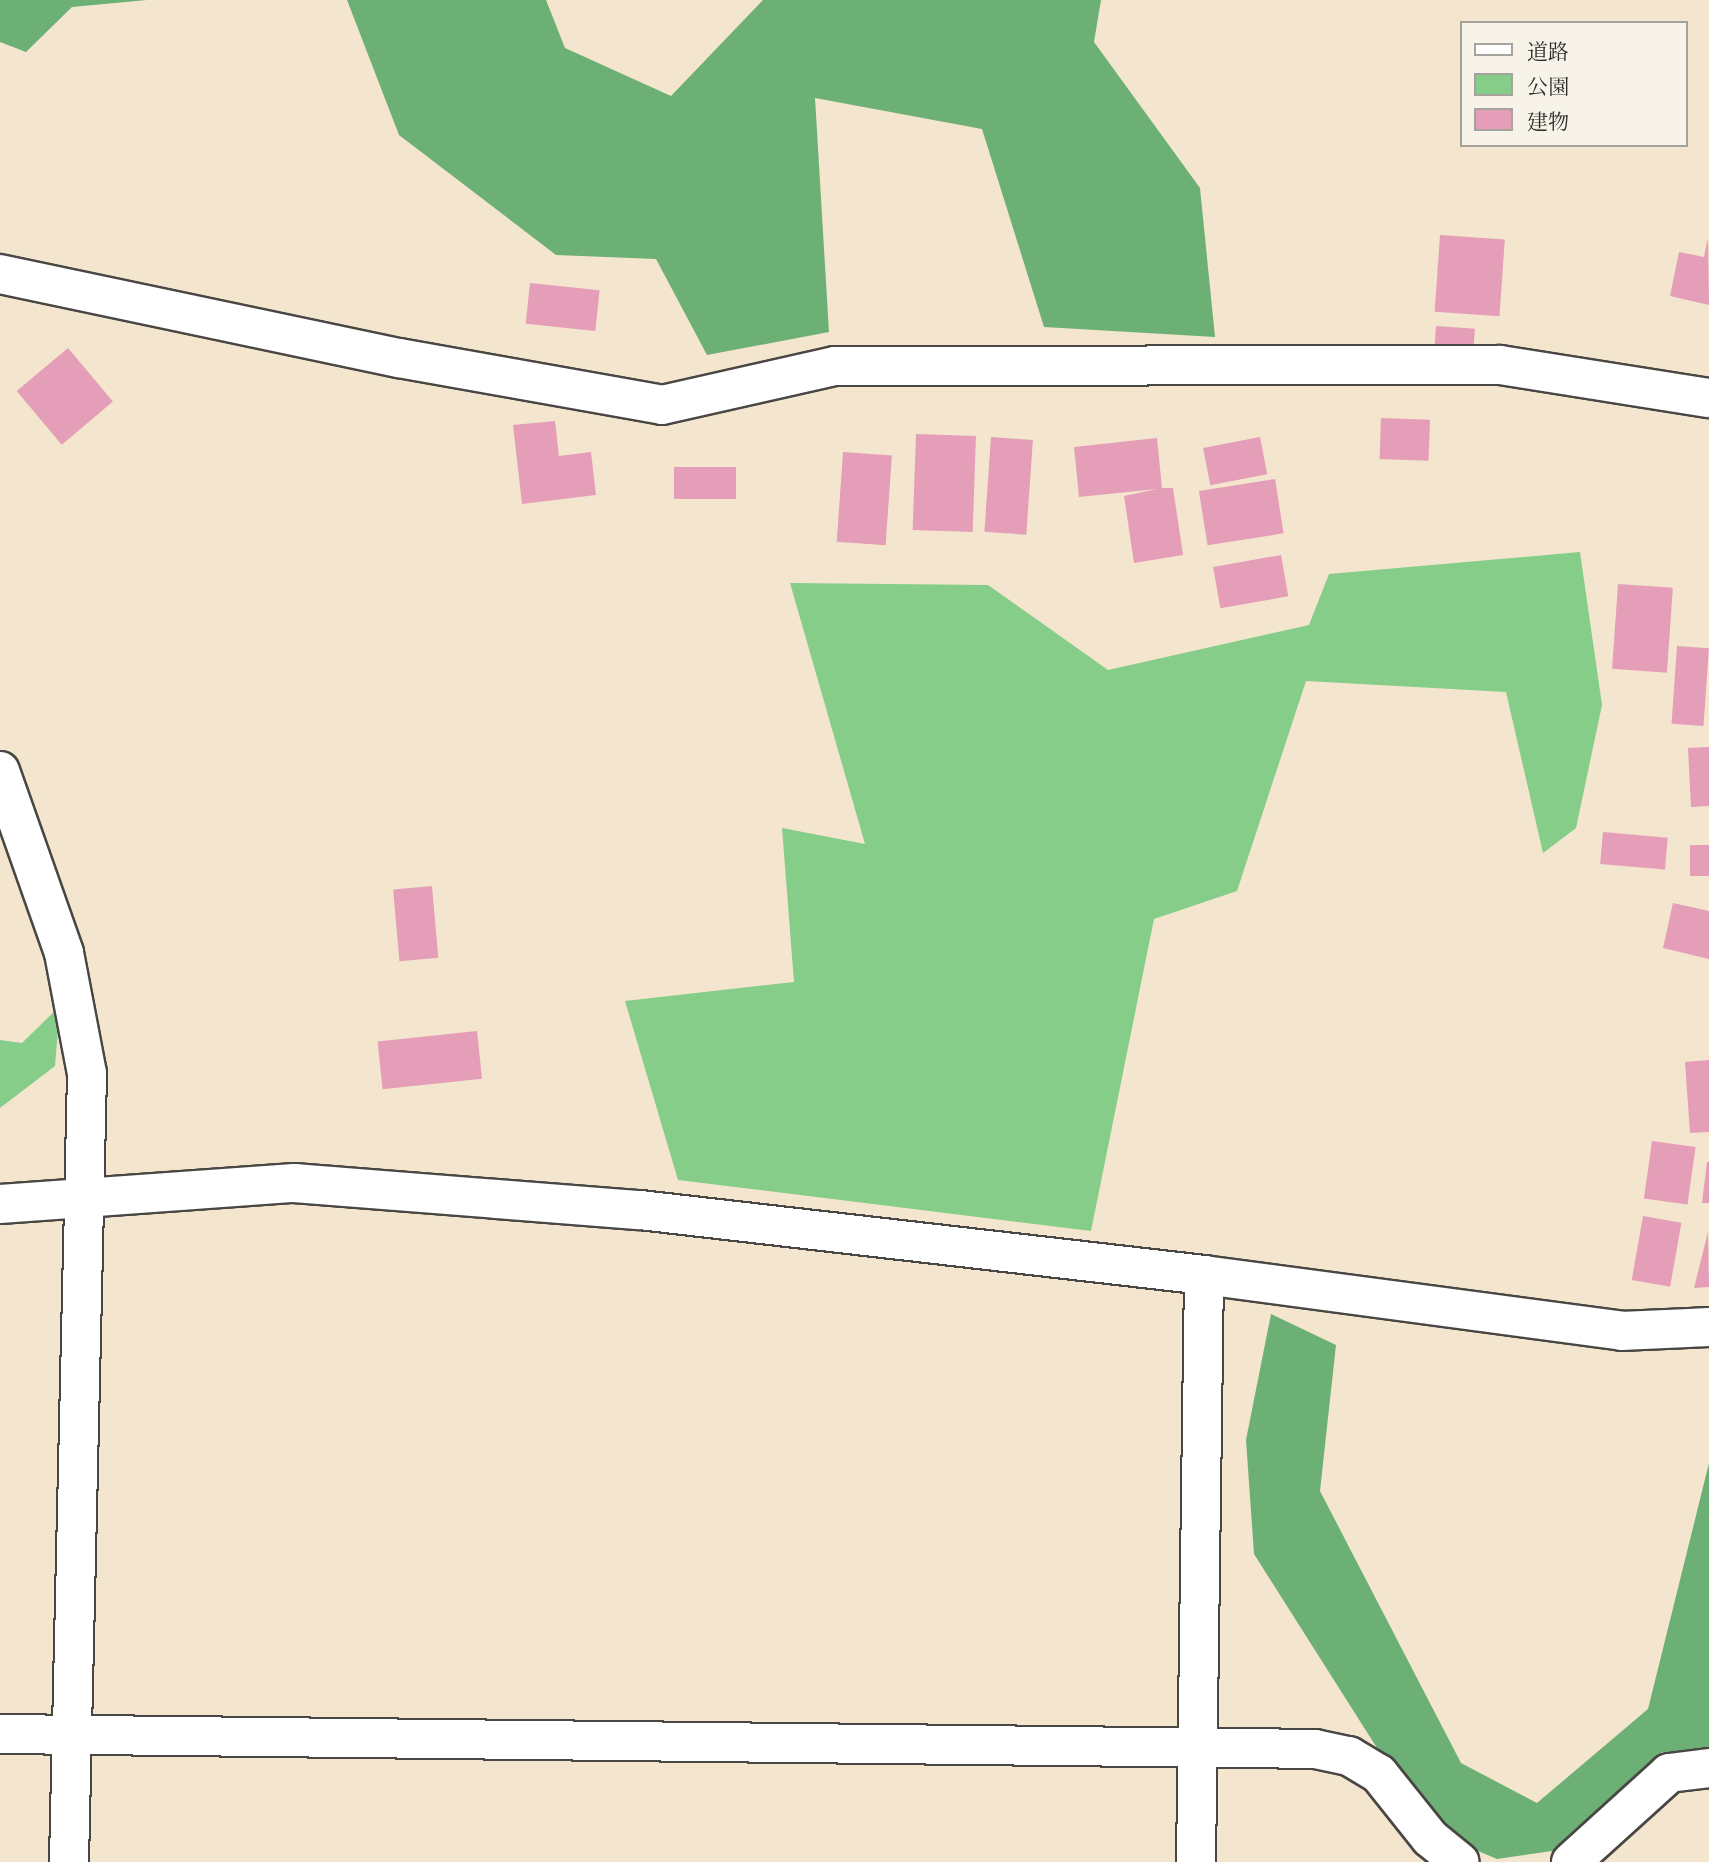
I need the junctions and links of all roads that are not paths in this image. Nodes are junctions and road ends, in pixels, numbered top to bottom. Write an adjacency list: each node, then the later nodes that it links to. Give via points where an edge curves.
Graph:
1 (0, 274): 2 (street, via 400,358 662,405 835,366 1500,365)
2 (1709, 398)
3 (0, 771): 4 (street, via 64,953 87,1074)
4 (83, 1197): 5 (street); 6 (street, via 294,1183 640,1210); 9 (street)
5 (0, 1204)
6 (1204, 1275): 7 (street, via 1621,1331); 10 (street)
7 (1709, 1327)
8 (0, 1734): 9 (street)
9 (72, 1735): 10 (street); 12 (street)
10 (1197, 1749): 13 (street); 14 (street, via 1315,1749 1349,1756 1379,1774 1430,1838)
11 (1709, 1768): 15 (street, via 1669,1773)
12 (69, 1862)
13 (1196, 1862)
14 (1460, 1862)
15 (1570, 1862)

